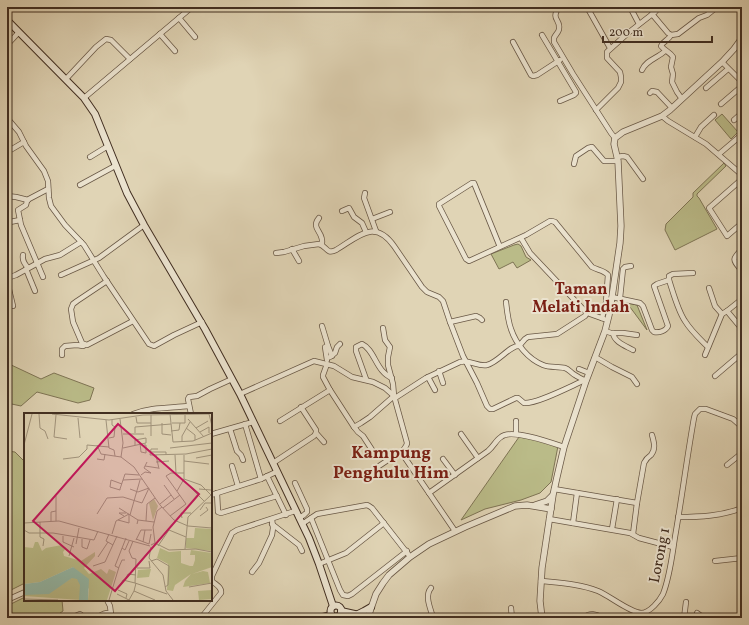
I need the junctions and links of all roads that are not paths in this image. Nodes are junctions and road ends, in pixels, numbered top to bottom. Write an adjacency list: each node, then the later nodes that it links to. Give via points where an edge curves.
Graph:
1 (192, 7): 8 (street)
2 (559, 7): 22 (street, via 555,16 559,30 554,42)
3 (587, 7): 19 (street)
4 (630, 7): 10 (street)
5 (659, 7): 7 (street)
6 (716, 7): 13 (street, via 678,34)
7 (652, 14): 10 (street); 13 (street)
8 (179, 18): 12 (street); 15 (street)
9 (7, 20): 11 (main road)
10 (639, 24): 19 (street)
11 (20, 32): 18 (street); 30 (main road)
12 (160, 34): 20 (street); 23 (street)
13 (671, 34): 21 (street, via 661,45)
14 (542, 35): 24 (street)
15 (195, 37)
16 (741, 40): 25 (street)
17 (513, 42): 24 (street, via 533,76)
18 (7, 45)
19 (610, 48): 42 (street, via 607,56 620,72 621,82)
20 (175, 51)
21 (665, 51): 27 (street, via 646,64); 38 (street, via 673,57 672,82)
22 (564, 58): 24 (street); 28 (street)
23 (130, 59): 30 (street, via 112,40 106,39); 37 (street)
24 (558, 62): 29 (street)
25 (722, 62): 26 (street); 38 (street)
26 (728, 69): 32 (street); 35 (street)
27 (642, 70)
28 (573, 74): 29 (street); 31 (street)
29 (567, 78): 33 (street)
30 (66, 79): 37 (main road)
31 (578, 81): 33 (street); 42 (street)
32 (742, 82)
33 (572, 85): 39 (street, via 576,93)
34 (742, 86): 40 (street)
35 (706, 88)
36 (650, 92): 41 (street, via 657,92)
37 (84, 98): 52 (main road, via 95,114)
38 (682, 99): 41 (street)
39 (560, 101)
40 (721, 104)
41 (672, 108): 45 (street)
42 (596, 110): 50 (street)
43 (742, 113): 47 (street)
44 (714, 115): 49 (street)
45 (662, 116): 49 (street); 50 (street, via 623,132)
46 (7, 118): 51 (street)
47 (734, 120)
48 (742, 136): 54 (street)
49 (695, 137): 54 (street)
50 (615, 138): 56 (street)
51 (24, 142): 53 (street); 63 (street, via 44,171)
52 (108, 146): 55 (street); 58 (main road)
53 (7, 152)
54 (719, 154): 59 (street)
55 (90, 156)
56 (618, 159): 57 (street, via 604,161 592,147 576,156); 60 (street, via 627,157); 100 (street, via 621,215)
57 (574, 164)
58 (115, 166): 62 (street); 74 (main road)
59 (742, 175)
60 (643, 179)
61 (741, 182): 73 (street, via 709,208 727,236)
62 (80, 185)
63 (48, 189): 66 (street); 78 (street, via 51,206 65,226)
64 (365, 193): 70 (street, via 364,198)
65 (7, 196): 66 (street)
66 (28, 200): 71 (street, via 26,205 18,210)
67 (342, 211): 76 (street, via 349,208)
68 (390, 212): 70 (street)
69 (319, 218): 79 (street, via 315,224 322,236)
70 (372, 219): 75 (street)
71 (20, 220): 72 (street); 87 (street)
72 (10, 222)
73 (742, 223)
74 (144, 225): 85 (street); 111 (main road)
75 (376, 231): 76 (street); 112 (street, via 390,240 422,287 441,298)
76 (366, 232): 79 (street, via 333,252 328,252)
77 (522, 238): 80 (street); 106 (street, via 530,253); 108 (street, via 552,221 556,223 592,267 606,272 608,276)
78 (81, 242): 85 (street); 87 (street, via 60,255 49,257)
79 (322, 244): 81 (street)
80 (500, 247): 80 (street, via 474,183 441,202 439,206 468,261)
81 (292, 249): 83 (street); 86 (street)
82 (742, 249): 90 (street, via 734,259)
83 (276, 253)
84 (23, 255): 89 (street, via 22,259)
85 (94, 260): 92 (street); 97 (street)
86 (299, 260)
87 (37, 264): 89 (street); 93 (street)
88 (631, 266): 101 (street, via 623,269)
89 (28, 269): 94 (street); 99 (street)
90 (742, 271)
91 (693, 273): 95 (street, via 672,274)
92 (61, 275)
93 (43, 277)
94 (7, 278)
95 (669, 280): 101 (street, via 654,286 668,326 666,330 654,332 642,304); 123 (street, via 685,321)
96 (7, 281): 104 (street)
97 (107, 281): 109 (street); 120 (street, via 73,304 70,309 80,339)
98 (709, 288): 107 (street)
99 (35, 290)
100 (612, 297): 101 (street); 108 (street)
101 (620, 298)
102 (742, 298): 105 (street)
103 (506, 302): 122 (street, via 511,330)
104 (13, 306)
105 (727, 312): 107 (street); 115 (street)
106 (587, 313): 108 (street); 122 (street, via 557,334 528,337)
107 (722, 314): 123 (street)
108 (605, 319): 116 (street)
109 (133, 320): 111 (street, via 151,346); 120 (street)
110 (482, 320): 112 (street, via 476,316)
111 (202, 322): 138 (main road)
112 (450, 322): 130 (street)
113 (322, 326): 121 (street)
114 (383, 328): 137 (street, via 385,340 390,347 388,362)
115 (742, 328)
116 (605, 331): 117 (street); 129 (street)
117 (613, 333): 118 (street); 124 (street, via 615,339)
118 (637, 335)
119 (340, 344): 128 (street)
120 (85, 345): 126 (street, via 65,346)
121 (328, 346): 128 (street); 131 (street, via 324,347)
122 (519, 346): 130 (street, via 513,346 497,361 486,366); 140 (street, via 539,363 564,368)
123 (708, 347): 127 (street)
124 (633, 350)
125 (742, 353): 135 (street)
126 (62, 355)
127 (705, 355)
128 (332, 356): 131 (street)
129 (595, 357): 134 (street); 142 (street, via 632,377)
130 (465, 361): 133 (street); 140 (street, via 490,409 516,398 529,403)
131 (325, 362): 139 (street, via 352,377); 143 (street, via 323,377); 145 (street, via 310,362)
132 (579, 369): 134 (street)
133 (439, 371): 136 (street); 141 (street)
134 (590, 373): 140 (street)
135 (715, 376)
136 (428, 377): 144 (street); 146 (street)
137 (392, 378): 139 (street, via 381,370 362,344 356,347 356,351); 146 (street)
138 (232, 379): 145 (main road); 147 (street, via 197,396 190,396)
139 (366, 379): 146 (street, via 383,386)
140 (586, 381): 164 (street)
141 (443, 383)
142 (637, 384)
143 (330, 390): 148 (street); 155 (street)
144 (435, 390)
145 (240, 394): 153 (main road)
146 (395, 397): 155 (street); 166 (street, via 407,443)
147 (189, 404): 149 (street, via 153,408); 150 (street)
148 (301, 407): 151 (street); 158 (street)
149 (135, 413)
150 (191, 413)
151 (280, 421)
152 (516, 421): 161 (street)
153 (253, 422): 154 (street); 171 (main road)
154 (245, 424): 157 (street); 178 (street)
155 (354, 427): 167 (street)
156 (742, 427): 193 (street, Lorong 1, via 735,419 706,409 695,414)
157 (230, 429): 159 (street); 170 (street, via 237,451)
158 (316, 433): 163 (street); 171 (street)
159 (212, 434)
160 (461, 434): 168 (street)
161 (516, 434): 164 (street); 168 (street, via 501,436)
162 (652, 435): 188 (street, via 654,449 644,462)
163 (324, 442)
164 (564, 447): 181 (street)
165 (742, 453): 174 (street)
166 (401, 454): 173 (street); 183 (street)
167 (376, 456)
168 (478, 458): 176 (street)
169 (443, 459): 176 (street)
170 (243, 460)
171 (273, 463): 175 (main road)
172 (232, 466): 180 (street)
173 (379, 466)
174 (727, 466)
175 (276, 472): 177 (street); 194 (main road)
176 (455, 474): 183 (street)
177 (267, 476): 178 (street); 186 (street)
178 (261, 479): 180 (street)
179 (295, 483): 194 (street, via 307,509)
180 (238, 486): 182 (street)
181 (553, 492): 184 (street); 189 (street, via 547,501); 191 (street)
182 (217, 493): 185 (street); 186 (street, via 218,512 221,513)
183 (429, 493): 201 (street)
184 (577, 493): 187 (street); 199 (street)
185 (212, 495)
186 (277, 496): 192 (street)
187 (617, 500): 188 (street); 200 (street)
188 (637, 503): 202 (street)
189 (533, 505): 191 (street); 201 (street, via 515,506)
190 (742, 508): 193 (street, via 717,515)
191 (551, 509): 196 (street)
192 (286, 515): 194 (street); 197 (street)
193 (678, 517): 203 (street, Lorong 1)
194 (299, 518): 195 (street); 209 (main road)
195 (311, 518): 198 (street, via 317,514 367,505); 207 (street)
196 (549, 519): 199 (street); 212 (street)
197 (272, 522): 204 (street, via 299,545); 210 (street, via 272,535 259,564); 211 (street, via 232,533)
198 (384, 523): 205 (street); 207 (street, via 346,553)
199 (573, 523): 200 (street)
200 (612, 529): 202 (street)
201 (455, 531): 205 (street)
202 (633, 534): 203 (street)
203 (673, 547): 212 (street, Lorong 1, via 663,593 655,605 644,612 630,609 602,593 585,587)
204 (302, 551)
205 (408, 554): 207 (street, via 348,596 341,593); 220 (street, via 383,583)
206 (742, 558): 208 (street)
207 (328, 560): 209 (street)
208 (715, 561)
209 (319, 564): 219 (main road)
210 (252, 572)
211 (212, 576)
212 (541, 581): 235 (street)
213 (212, 582): 231 (street, via 222,591)
214 (431, 588): 233 (street, via 427,596)
215 (24, 592): 216 (street)
216 (7, 600)
217 (108, 601): 225 (street)
218 (686, 602): 238 (street)
219 (334, 606): 222 (main road, via 339,606); 224 (main road, via 330,609)
220 (371, 607): 226 (main road); 227 (street)
221 (510, 608): 234 (street)
222 (341, 613): 224 (main road, via 336,617); 226 (main road)
223 (697, 613): 239 (street)
224 (331, 615): 232 (main road)
225 (112, 616): 230 (street, via 108,613)
226 (355, 617): 227 (main road)
227 (368, 617)
228 (65, 618): 229 (street, via 80,614)
229 (85, 618)
230 (97, 618)
231 (201, 618)
232 (320, 618)
233 (433, 618)
234 (512, 618)
235 (542, 618)
236 (583, 618): 237 (street, via 594,614)
237 (603, 618)
238 (684, 618)
239 (704, 618)

